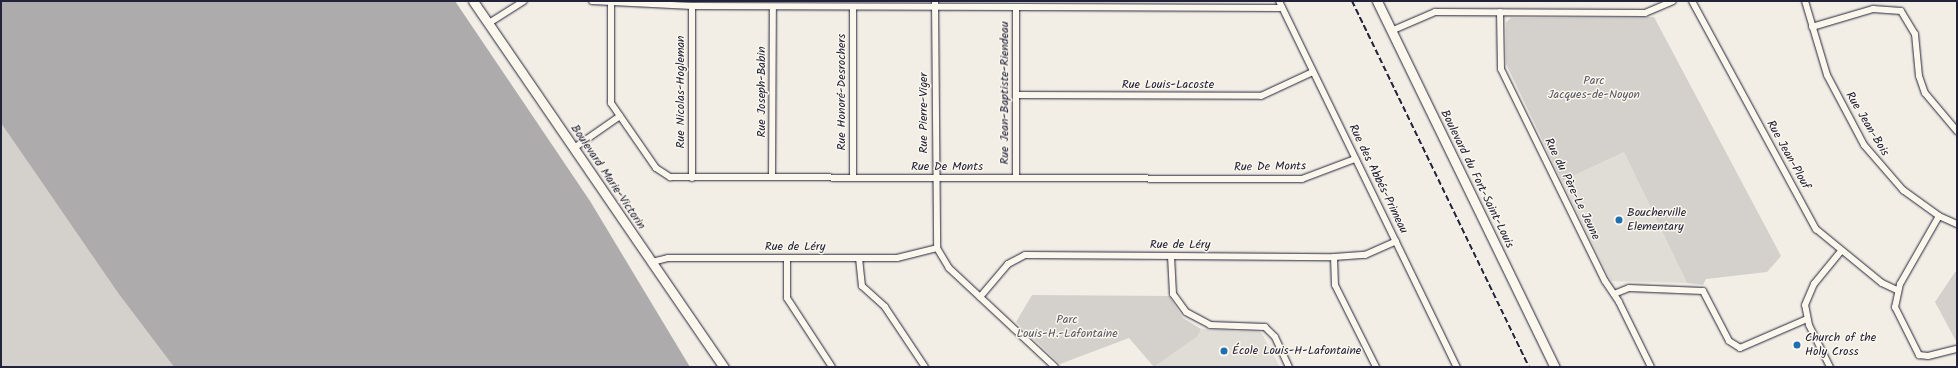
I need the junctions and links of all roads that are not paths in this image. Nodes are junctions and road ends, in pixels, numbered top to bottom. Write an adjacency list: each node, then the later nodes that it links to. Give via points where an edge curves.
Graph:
1 (473, 1): 17 (street, Boulevard Marie-Victorin)
2 (524, 1): 17 (street)
3 (592, 1): 9 (street)
4 (1279, 1): 15 (street, Rue des Abbés-Primeau)
5 (1377, 1): 19 (street, Boulevard du Fort-Saint-Louis)
6 (1673, 1): 16 (street, via 1645,13)
7 (1692, 1): 35 (street, Rue Jean-Plouf, via 1813,224)
8 (1805, 1): 18 (street, Rue Jean-Bois)
9 (611, 2): 11 (street); 22 (street, Rue De Monts, via 610,99)
10 (935, 4): 13 (street); 14 (street); 29 (street, Rue Pierre-Viger)
11 (692, 6): 12 (street); 27 (street, Rue Nicolas-Hogleman)
12 (773, 7): 13 (street); 26 (street, Rue Joseph-Babin)
13 (853, 7): 28 (street, Rue Honoré-Desrochers)
14 (1016, 8): 15 (street); 21 (street, Rue Jean-Baptiste-Riendeau)
15 (1282, 8): 20 (street, Rue des Abbés-Primeau)
16 (1500, 12): 19 (street, via 1435,12); 42 (street, Rue du Père-Le Jeune, via 1502,69)
17 (489, 24): 24 (street, Boulevard Marie-Victorin)
18 (1812, 27): 23 (street, via 1873,9 1902,10 1915,34 1924,89); 31 (street, Rue Jean-Bois, via 1833,87 1864,145 1894,182)
19 (1391, 31): 53 (street, Boulevard du Fort-Saint-Louis)
20 (1314, 72): 21 (street, Rue Louis-Lacoste, via 1262,96); 25 (street, Rue des Abbés-Primeau)
21 (1017, 95): 30 (street, Rue Jean-Baptiste-Riendeau)
22 (620, 116): 24 (street); 27 (street, Rue De Monts, via 659,172 670,177)
23 (1957, 131)
24 (574, 148): 40 (street, Boulevard Marie-Victorin)
25 (1355, 159): 30 (street, Rue De Monts, via 1302,179); 33 (street, Rue des Abbés-Primeau)
26 (772, 177): 27 (street, Rue De Monts); 28 (street, Rue De Monts)
27 (692, 178)
28 (853, 178): 29 (street, Rue De Monts)
29 (935, 178): 30 (street, Rue De Monts); 34 (street, Rue Pierre-Viger)
30 (1016, 178)
31 (1939, 216): 32 (street, Rue Jean-Bois); 41 (street)
32 (1957, 224)
33 (1396, 241): 37 (street, Rue de Léry, via 1365,255); 52 (street, Rue des Abbés-Primeau)
34 (937, 248): 39 (street, Rue de Léry, via 903,257); 43 (street, Rue Pierre-Viger, via 949,268)
35 (1841, 251): 41 (street, Rue Jean-Plouf, via 1882,283); 44 (street, via 1807,297)
36 (1170, 256): 37 (street, Rue de Léry); 43 (street, Rue de Léry, via 1020,256 1008,264); 50 (street, via 1173,294 1186,312 1210,326 1264,327 1274,337)
37 (1334, 257): 51 (street, via 1336,285)
38 (787, 258): 39 (street, Rue de Léry); 40 (street, Rue de Léry, via 668,258); 47 (street, via 789,302)
39 (859, 258): 48 (street, via 862,286 885,307)
40 (652, 262): 46 (street, Boulevard Marie-Victorin)
41 (1897, 290): 45 (street, via 1896,311 1914,351 1928,356)
42 (1614, 294): 44 (street, via 1629,288 1703,291 1729,341 1740,348); 54 (street, Rue du Père-Le Jeune)
43 (980, 297): 49 (street, Rue Pierre-Viger)
44 (1807, 318): 55 (street)
45 (1957, 348)
46 (724, 367)
47 (832, 367)
48 (925, 367)
49 (1055, 367)
50 (1289, 367)
51 (1376, 367)
52 (1457, 367)
53 (1554, 367)
54 (1651, 367)
55 (1830, 367)

